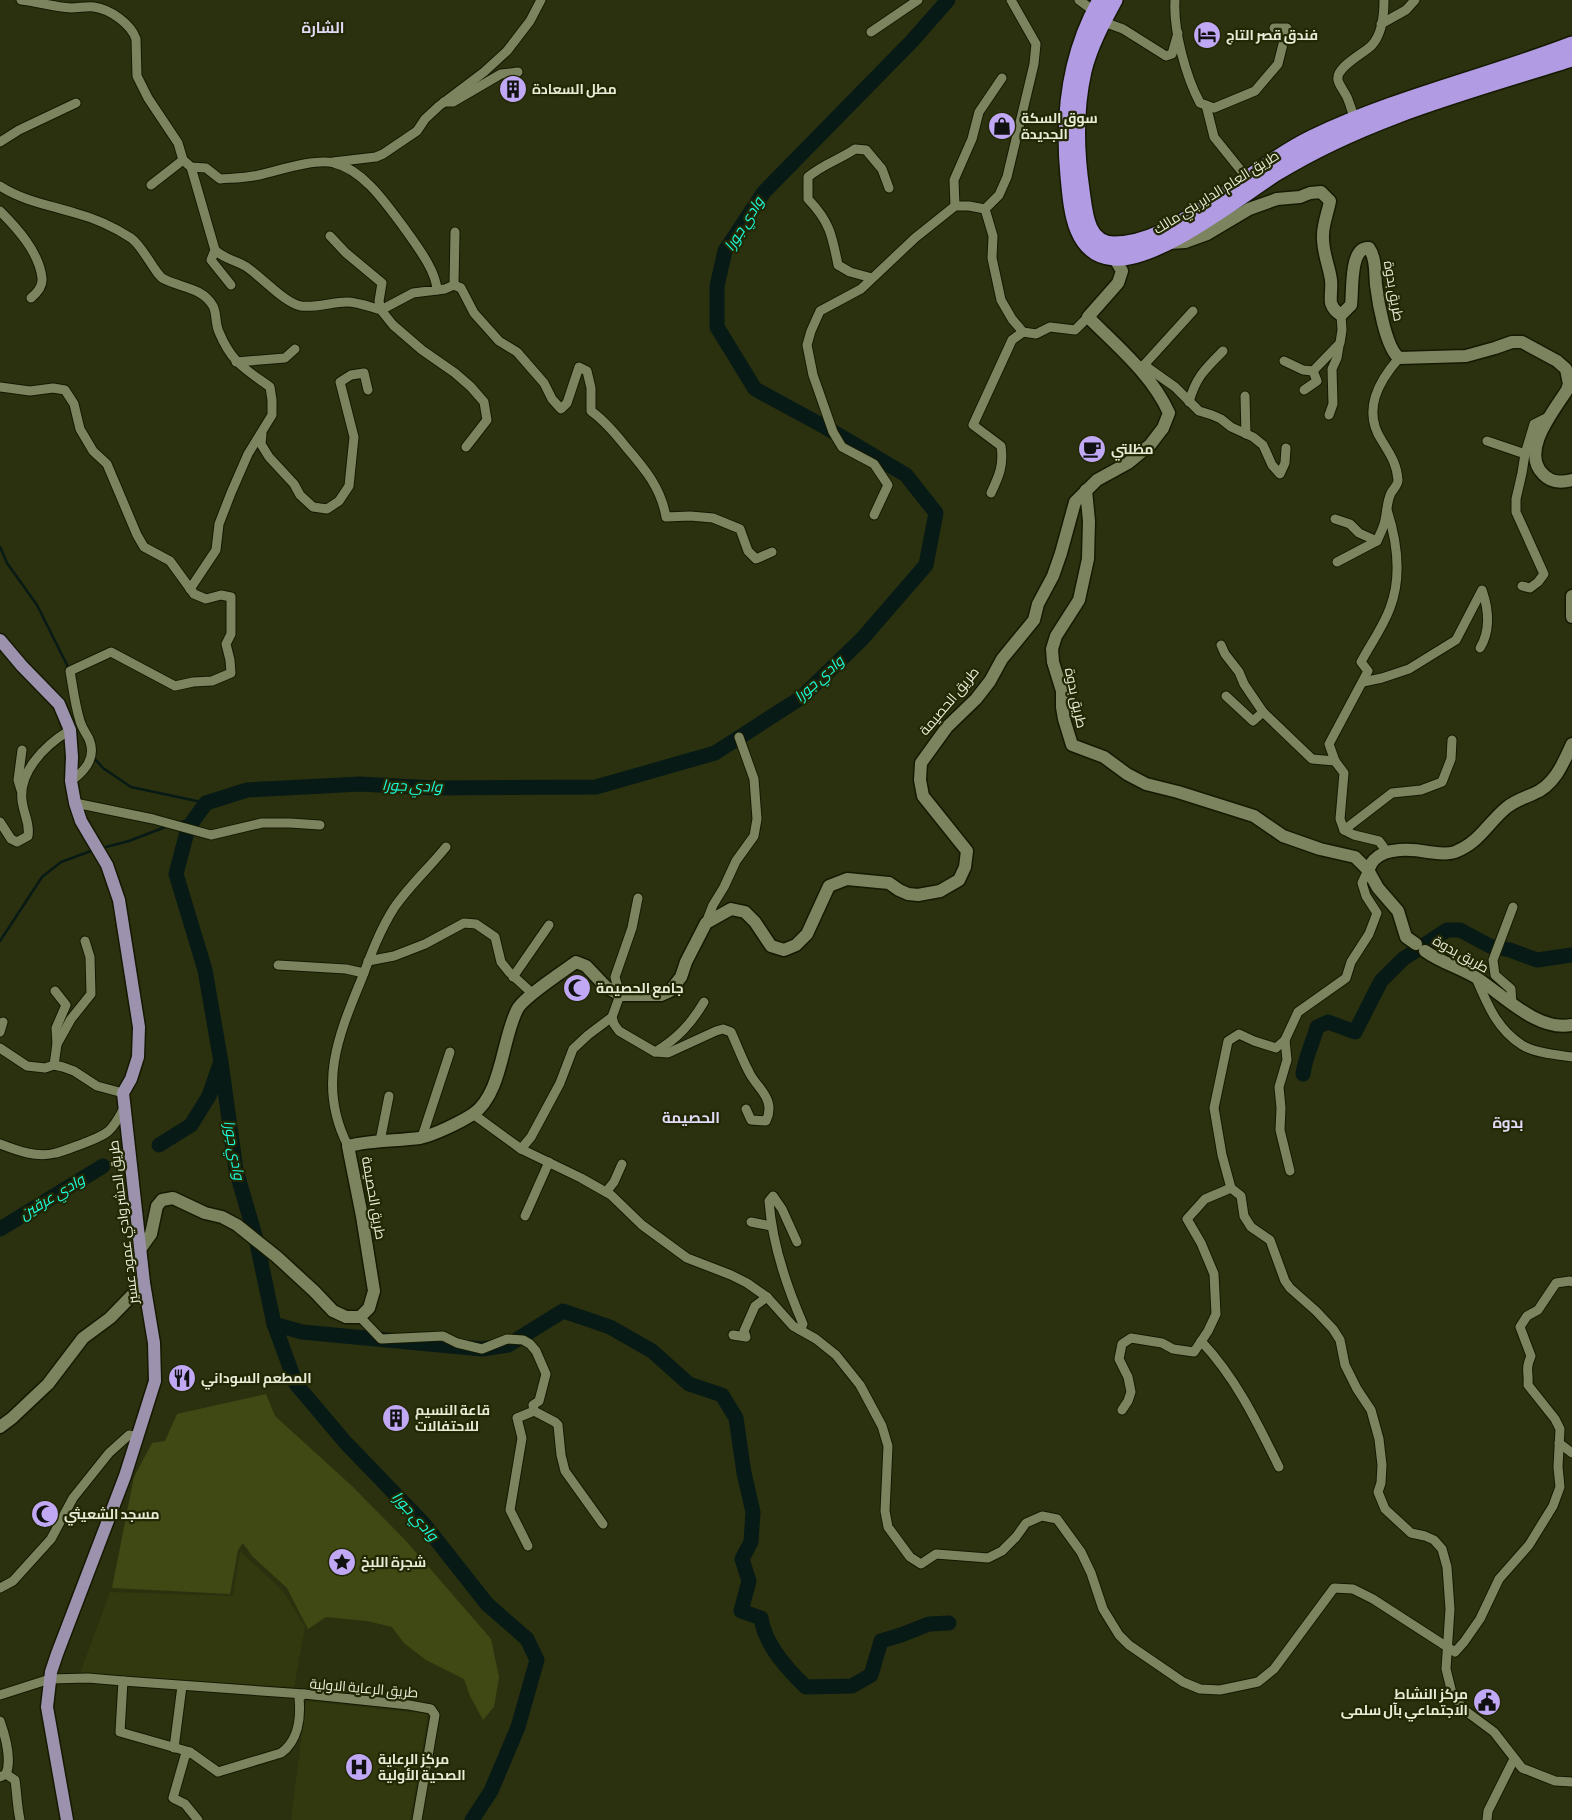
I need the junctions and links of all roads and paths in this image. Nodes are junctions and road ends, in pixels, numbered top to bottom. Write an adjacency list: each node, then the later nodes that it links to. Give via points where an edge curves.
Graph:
1 (21, 0): 10 (street)
2 (541, 0): 20 (street, via 507,51)
3 (918, 0): 14 (street)
4 (1011, 0): 33 (street, via 1036,44 1034,64 1007,177 999,195)
5 (1079, 0): 11 (street)
6 (1115, 0): 11 (highway)
7 (1175, 0): 15 (street)
8 (1384, 0): 12 (street)
9 (1415, 0): 12 (street, via 1406,10)
10 (73, 4): 25 (street, via 96,7 118,18 134,34 136,76 178,142)
11 (1099, 11): 15 (street, via 1166,56 1172,54); 39 (highway, via 1079,102 1077,143 1086,218 1096,237)
12 (1381, 24): 23 (street, via 1372,46 1338,74)
13 (1274, 28): 22 (street, via 1287,28 1278,64 1255,90 1214,108)
14 (871, 32)
15 (1178, 32): 22 (street, via 1195,92 1200,103)
16 (1572, 44): 23 (highway, طريق العام الداير بني مالك)
17 (1572, 59): 37 (highway, طريق العام الداير بني مالك, via 1410,110 1334,141)
18 (518, 72): 20 (street, via 500,74 453,102)
19 (1002, 78): 32 (street, via 979,112 972,139 954,180)
20 (444, 102): 26 (street, via 417,131 383,154)
21 (76, 103): 24 (street)
22 (1206, 105): 28 (street, via 1214,137)
23 (1355, 119): 28 (highway, طريق العام الداير بني مالك, via 1312,138)
24 (0, 142)
25 (183, 160): 27 (street); 29 (street)
26 (333, 162): 27 (street, via 307,164 257,176 220,179 206,168); 43 (street, via 362,178 374,189 416,245 431,270)
27 (191, 167): 38 (street)
28 (1248, 178): 39 (highway, طريق العام الداير بني مالك, via 1166,230)
29 (151, 185)
30 (0, 186): 55 (street, via 21,197 92,218 132,239 162,279 192,288 205,297 213,307 227,351)
31 (889, 188): 40 (street, via 882,169 866,150 855,149 808,177 808,199 830,228 838,264 850,272)
32 (955, 206): 33 (street); 40 (street)
33 (985, 209): 49 (street, via 993,236 992,258 1001,300)
34 (0, 211): 44 (street, via 29,246 37,262 43,279 39,291)
35 (455, 232): 42 (street)
36 (330, 236): 45 (street, via 382,283)
37 (1169, 243): 39 (highway, طريق العام الداير بني مالك, via 1146,252); 47 (street, via 1185,242 1207,234 1249,209 1277,199 1320,192 1330,201 1323,251 1332,281 1331,302 1335,312)
38 (215, 250): 41 (street, via 211,260); 45 (street, via 254,272 294,304 310,306 348,302)
39 (1114, 251): 48 (street, via 1122,271 1118,283)
40 (872, 278): 75 (street, via 861,289 820,311 808,345 813,375 833,432 842,447 874,464 888,485)
41 (231, 285)
42 (454, 285): 43 (street); 78 (street, via 461,288 474,313 499,341 523,358 561,409 567,403 579,367 587,371 591,412 604,421 650,475 664,504 666,517 713,518 740,529 748,551 756,559)
43 (437, 290): 45 (street, via 413,293)
44 (31, 298)
45 (380, 310): 68 (street, via 393,325 455,373 484,402 487,420)
46 (1192, 311): 56 (street)
47 (1341, 315): 50 (street); 53 (street, طريق بدوة, via 1351,305 1354,262 1360,250 1369,248 1385,330 1395,355)
48 (1088, 318): 49 (street, via 1075,330 1050,327 1036,334); 56 (street, طريق الحصيمة)
49 (1023, 332): 73 (street, via 1012,340 973,425 1001,446 1003,459)
50 (1340, 343): 57 (street); 63 (street, via 1332,369 1333,404)
51 (295, 348): 55 (street, via 285,358)
52 (1223, 351): 62 (street, via 1204,370)
53 (1400, 358): 64 (street, via 1466,356 1522,342 1566,369 1567,390); 74 (street, via 1390,368 1374,398 1374,425 1392,454 1398,483 1390,494)
54 (1284, 361): 57 (street)
55 (236, 362): 65 (street, via 270,386 272,415)
56 (1141, 367): 62 (street, via 1175,387); 72 (street, طريق الحصيمة, via 1169,413 1163,428 1150,445 1128,463)
57 (1313, 372): 60 (street, via 1317,381)
58 (0, 387): 81 (street, via 30,391 65,390 74,404 80,430 92,451 108,464 144,547 170,561)
59 (368, 390): 65 (street, via 364,373 351,375 340,382 354,437 351,473 349,486 339,501 327,509 313,507 300,495 261,444)
60 (1304, 390)
61 (1245, 396): 66 (street)
62 (1189, 402): 66 (street, via 1199,411)
63 (1329, 415)
64 (1550, 416): 70 (street, via 1534,424); 71 (street, via 1540,432 1535,461 1539,470 1553,482)
65 (263, 432): 81 (street, via 248,454 228,500 219,524 216,550)
66 (1246, 434): 69 (street, via 1263,445 1280,474 1286,462)
67 (1487, 442): 70 (street)
68 (466, 447)
69 (1286, 448)
70 (1524, 454): 80 (street, via 1516,512 1544,574 1530,588)
71 (1572, 480)
72 (1086, 490): 104 (street, طريق بدوة, via 1088,559 1079,600 1052,648 1062,691 1064,719 1072,745 1104,757 1146,784 1254,816 1283,836 1355,857); 107 (street, طريق الحصيمة, via 1075,502 1061,553 1034,620 1002,659 976,699 947,727 921,762 923,796 967,851 965,867 958,880 940,891 918,895 899,890 889,883 866,880 847,879 828,886 807,934 796,945 784,950 771,946 745,912 732,909)
73 (991, 493)
74 (1387, 510): 77 (street); 87 (street, via 1395,533 1397,553 1395,591 1390,609 1361,662 1368,670)
75 (874, 515)
76 (1336, 519): 77 (street)
77 (1377, 541): 79 (street)
78 (772, 552)
79 (1337, 562)
80 (1522, 586)
81 (190, 589): 96 (street, via 206,599 221,595 231,597 231,634 226,644 231,673 212,681 175,686 111,652 70,671 91,755 86,770)
82 (1572, 596): 83 (street)
83 (1572, 617)
84 (0, 640): 90 (main road, طريق الحشر وادي عمود عسير, via 59,704)
85 (1221, 645): 89 (street)
86 (1480, 648): 87 (street, via 1488,627 1482,590 1456,640 1409,669)
87 (1363, 682): 95 (street, via 1329,744)
88 (1226, 696): 89 (street, via 1253,721)
89 (1263, 712): 95 (street, via 1312,759)
90 (70, 730): 96 (main road, طريق الحشر وادي عمود عسير); 97 (street, via 42,751)
91 (739, 737): 107 (street, via 754,779 754,836 736,861)
92 (1452, 740): 101 (street, via 1451,759 1442,782 1421,790 1392,793)
93 (1572, 744): 103 (street, via 1554,779 1536,794 1507,806 1483,834 1466,846 1441,854 1411,849)
94 (22, 750): 97 (street, via 18,780)
95 (1334, 760): 101 (street, via 1344,773 1340,819)
96 (71, 782): 98 (main road, طريق الحشر وادي عمود عسير)
97 (21, 790): 99 (street, via 28,836 17,842 11,839)
98 (76, 804): 100 (street, via 153,818 211,835 262,823); 131 (main road, طريق الحشر وادي عمود عسير, via 81,821 108,865 124,929 139,1027 138,1057)
99 (0, 822)
100 (320, 826)
101 (1344, 830): 103 (street, via 1379,841)
102 (446, 847): 110 (street, via 394,910)
103 (1388, 852): 104 (street, via 1374,859)
104 (1368, 870): 114 (street, طريق بدوة, via 1378,888 1398,911 1406,938 1452,967); 124 (street, via 1362,883 1377,913 1369,934 1351,962 1346,978 1298,1012)
105 (638, 898): 117 (street, via 632,928 615,978)
106 (1513, 907): 119 (street, via 1494,960 1495,975 1511,989)
107 (706, 923): 117 (street, via 681,977 670,991 661,995)
108 (549, 925): 113 (street)
109 (85, 941): 125 (street, via 90,957 91,994)
110 (368, 960): 112 (street); 113 (street, via 394,956 464,923 476,924 494,937 501,962)
111 (278, 965): 112 (street)
112 (364, 973): 139 (street, via 340,1034 333,1072 336,1119)
113 (513, 977): 116 (street)
114 (1475, 977): 119 (street, طريق بدوة); 129 (street, via 1499,1025 1523,1046)
115 (55, 991): 125 (street, via 66,1005 56,1028)
116 (533, 994): 117 (street, via 576,962 586,966 606,987); 135 (street, via 517,1008 497,1078)
117 (620, 994): 120 (street)
118 (704, 1002): 128 (street, via 686,1028)
119 (1512, 1004): 122 (street, طريق بدوة, via 1544,1023)
120 (612, 1017): 128 (street, via 619,1031); 140 (street, via 573,1049 560,1083 531,1137)
121 (3, 1022): 123 (street)
122 (1569, 1022)
123 (0, 1032)
124 (1285, 1040): 143 (street, via 1287,1060 1278,1087 1280,1130); 144 (street, via 1276,1048 1239,1034 1228,1041 1214,1108 1222,1155)
125 (57, 1044): 130 (street)
126 (0, 1048): 130 (street, via 27,1066 45,1068)
127 (450, 1052): 136 (street)
128 (655, 1052): 134 (street, via 668,1053 723,1029 731,1032 749,1073 769,1102 766,1121 751,1120)
129 (1572, 1057)
130 (54, 1065): 131 (street, via 74,1071 97,1086)
131 (123, 1093): 133 (main road, طريق الحشر وادي عمود عسير)
132 (389, 1096): 137 (street)
133 (124, 1108): 138 (street, via 116,1124 103,1137 62,1152 18,1152); 150 (main road, طريق الحشر وادي عمود عسير)
134 (746, 1109)
135 (474, 1114): 136 (street, طريق الحصيمة); 140 (street)
136 (422, 1137): 137 (street, طريق الحصيمة)
137 (380, 1141): 139 (street, طريق الحصيمة)
138 (0, 1144)
139 (348, 1146): 154 (street, طريق الحصيمة, via 374,1291 369,1308)
140 (521, 1149): 141 (street)
141 (549, 1162): 145 (street); 146 (street)
142 (622, 1164): 145 (street)
143 (1290, 1171)
144 (1232, 1188): 157 (street, via 1205,1199 1187,1219 1214,1274 1216,1314); 168 (street, via 1241,1196 1244,1216 1251,1227 1270,1240 1285,1281 1340,1340 1344,1364 1371,1410 1379,1439 1382,1465 1378,1492 1385,1508 1411,1533 1434,1540 1442,1549 1447,1567 1450,1609)
145 (606, 1192): 153 (street, via 642,1225 687,1258 731,1275)
146 (525, 1216)
147 (752, 1222): 148 (street)
148 (771, 1226): 149 (street, via 769,1201 773,1196); 155 (street, via 793,1302 804,1324)
149 (797, 1242)
150 (141, 1248): 152 (main road, طريق الحشر وادي عمود عسير); 154 (street, via 151,1234 157,1206 162,1200 174,1198 205,1213 222,1217 256,1239 333,1311 346,1317)
151 (1572, 1282): 162 (street, via 1556,1283 1538,1310 1527,1316 1520,1327 1531,1356 1526,1367 1528,1385 1555,1419 1560,1429)
152 (144, 1283): 160 (street, via 110,1318 83,1338 48,1384); 161 (main road, طريق الحشر وادي عمود عسير, via 156,1370)
153 (767, 1297): 155 (street); 156 (street, via 755,1306 744,1331 746,1336)
154 (360, 1317): 159 (street, via 381,1339 443,1336 482,1349 507,1339 523,1340 536,1351 546,1374 539,1400 533,1405)
155 (800, 1330): 168 (street, via 836,1355 860,1385 878,1418 888,1446 885,1511 888,1527 910,1557 921,1564 936,1554 988,1558 1002,1551 1026,1523 1042,1516 1057,1519 1082,1552 1103,1609 1119,1635 1183,1682 1200,1689 1220,1690 1258,1682 1274,1669 1334,1588 1353,1589 1373,1599)
156 (733, 1335)
157 (1202, 1341): 158 (street, via 1194,1352 1131,1338 1122,1344 1119,1359 1128,1377 1130,1392); 164 (street, via 1234,1382)
158 (1122, 1410)
159 (534, 1411): 165 (street, via 558,1425 565,1471); 166 (street, via 517,1418 522,1438 510,1510)
160 (0, 1426)
161 (138, 1437): 167 (street, via 129,1435 109,1453 73,1498 51,1539 13,1581); 169 (main road, طريق الحشر وادي عمود عسير, via 56,1654)
162 (1559, 1443): 163 (street); 168 (street, via 1560,1487 1553,1506 1529,1545 1499,1579 1480,1619 1464,1642 1455,1652)
163 (1572, 1453)
164 (1279, 1467)
165 (603, 1524)
166 (528, 1546)
167 (0, 1588)
168 (1448, 1646): 177 (street, via 1446,1669 1452,1693 1463,1709 1494,1732)
169 (50, 1680): 170 (street, via 88,1678); 173 (street); 181 (main road, طريق الحشر وادي عمود عسير, via 48,1707)
170 (123, 1681): 171 (street); 175 (street, طريق الرعاية الاولية, via 120,1732)
171 (182, 1686): 172 (street); 175 (street)
172 (304, 1694): 176 (street, طريق الرعاية الاولية, via 299,1698 297,1730 290,1747 282,1754 218,1772); 183 (street, طريق الرعاية الاولية, via 431,1710 435,1715)
173 (0, 1695)
174 (0, 1721): 178 (street, via 6,1738 9,1768)
175 (174, 1748): 176 (street, طريق الرعاية الاولية)
176 (190, 1752): 182 (street, via 185,1756 173,1798 184,1804)
177 (1514, 1759): 179 (street, via 1533,1773); 184 (street, via 1488,1811)
178 (3, 1775): 180 (street, via 15,1780)
179 (1572, 1782)
180 (20, 1820)
181 (68, 1820)
182 (198, 1820)
183 (417, 1820)
184 (1487, 1820)

